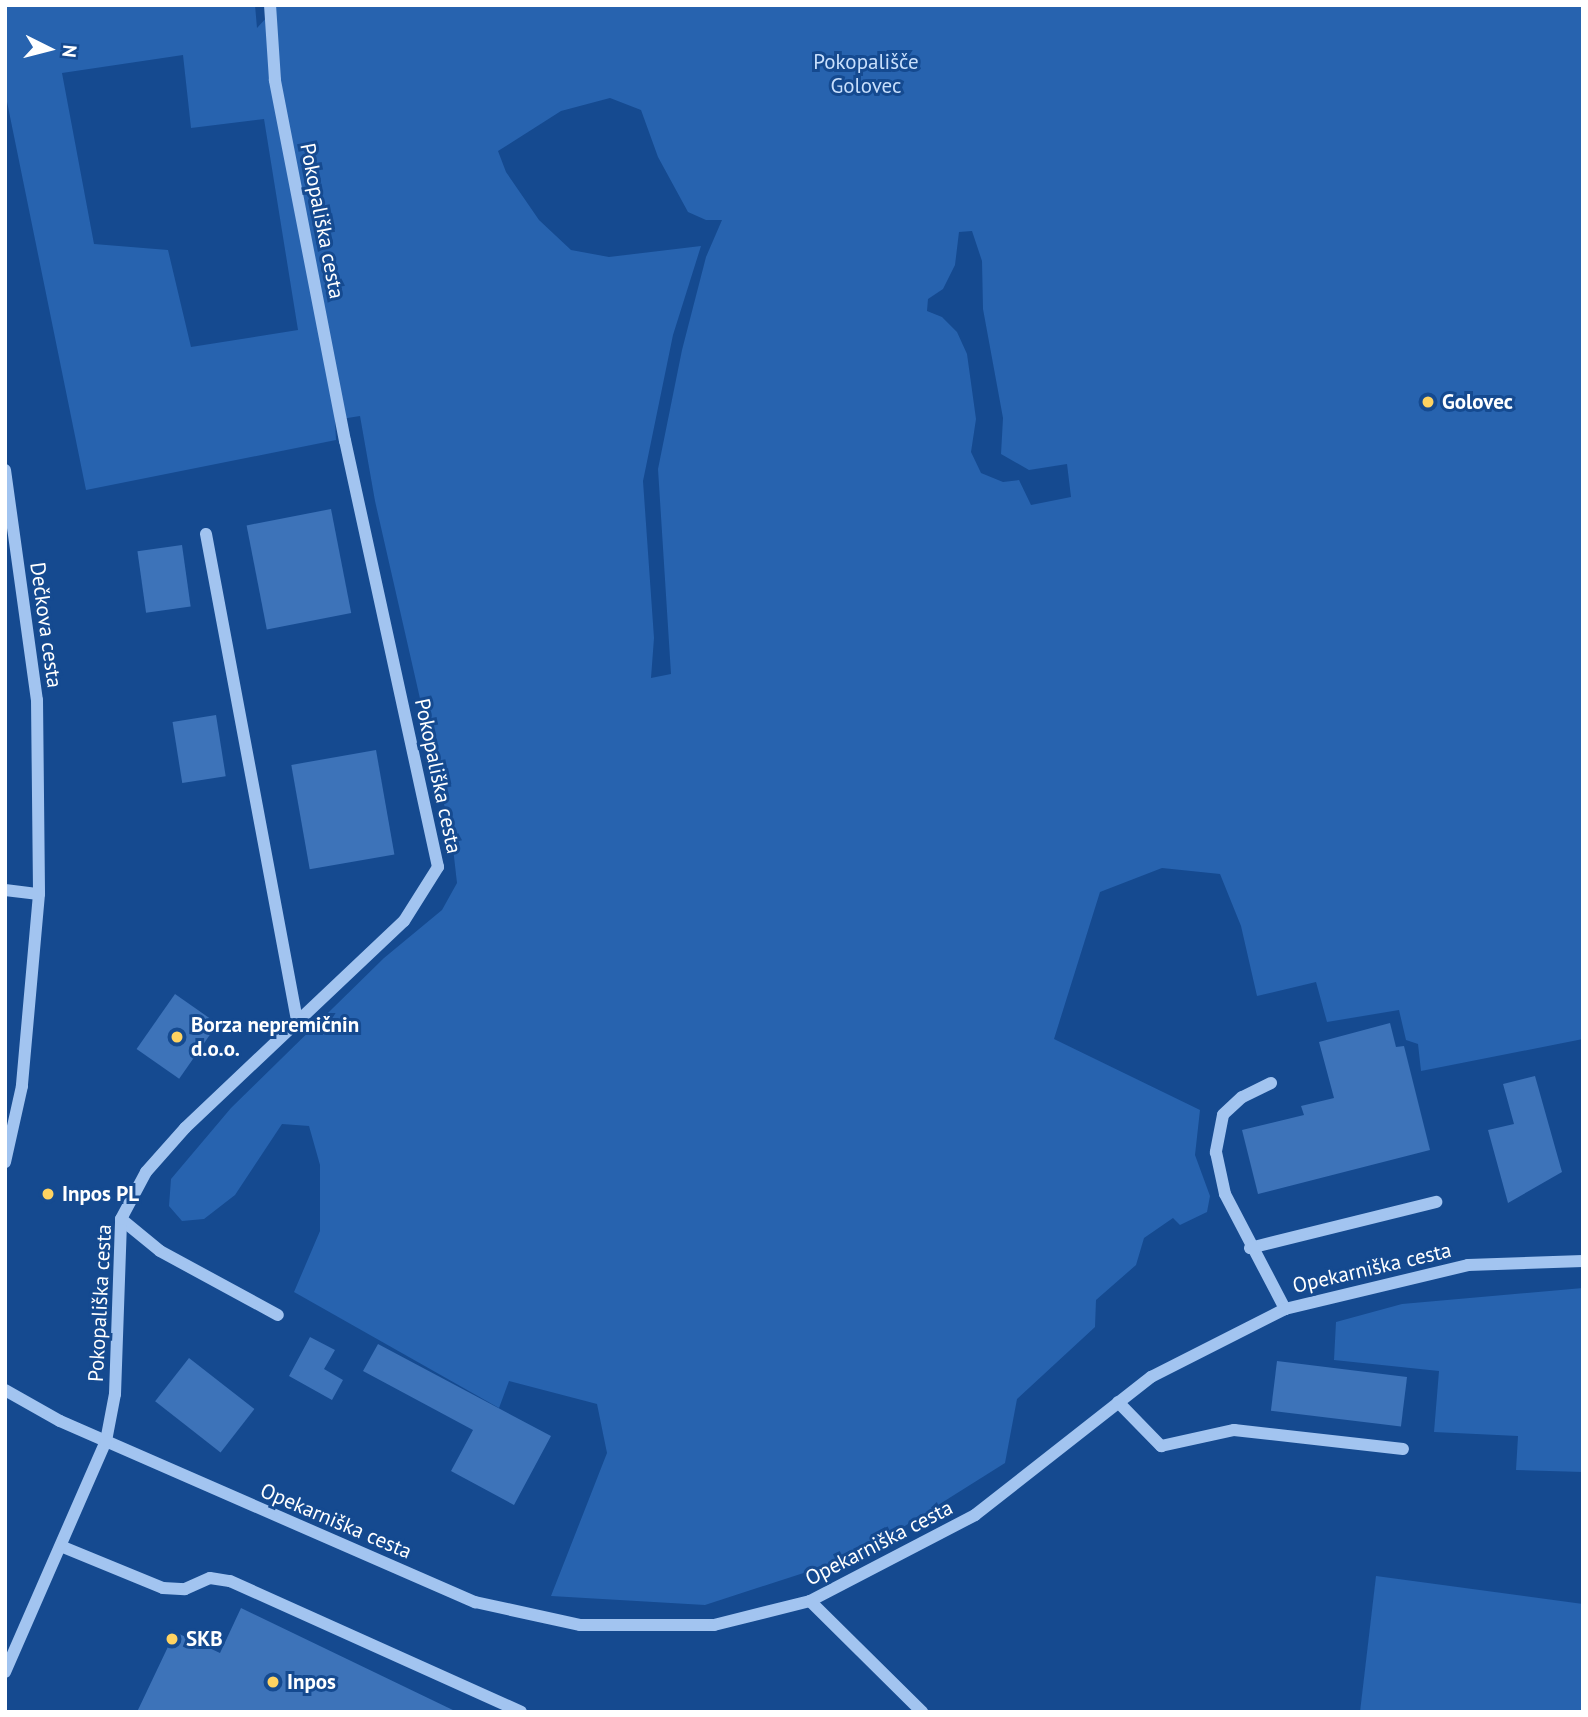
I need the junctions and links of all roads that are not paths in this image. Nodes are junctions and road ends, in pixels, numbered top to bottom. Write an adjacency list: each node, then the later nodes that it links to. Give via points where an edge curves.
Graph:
1 (270, 5): 6 (street, Pokopališka cesta, via 275,80 340,414 438,867 404,921)
2 (5, 470): 5 (street, Dečkova cesta, via 37,700)
3 (206, 534): 6 (street)
4 (5, 890): 5 (street)
5 (39, 894): 8 (street, Dečkova cesta, via 22,1086)
6 (297, 1022): 10 (street, Pokopališka cesta, via 153,1163)
7 (1271, 1083): 11 (street, via 1242,1097 1223,1115 1216,1152 1225,1194)
8 (5, 1162)
9 (1436, 1202): 11 (street)
10 (121, 1219): 14 (street, via 160,1251); 17 (street, Pokopališka cesta, via 115,1395)
11 (1250, 1248): 13 (street)
12 (1582, 1258): 13 (street, Opekarniška cesta, via 1468,1265)
13 (1285, 1309): 16 (street, Opekarniška cesta, via 1151,1377)
14 (278, 1315)
15 (5, 1390): 17 (street, Opekarniška cesta)
16 (1118, 1402): 18 (street, via 1161,1446 1234,1430); 20 (street, Opekarniška cesta, via 975,1515)
17 (106, 1441): 19 (street, Pokopališka cesta); 20 (street, Opekarniška cesta, via 475,1602 580,1625 714,1625)
18 (1403, 1449)
19 (63, 1547): 21 (street, Pokopališka cesta); 22 (street, via 163,1588 185,1589 209,1578 230,1581)
20 (810, 1601): 23 (street)
21 (5, 1672)
22 (521, 1712)
23 (922, 1712)

